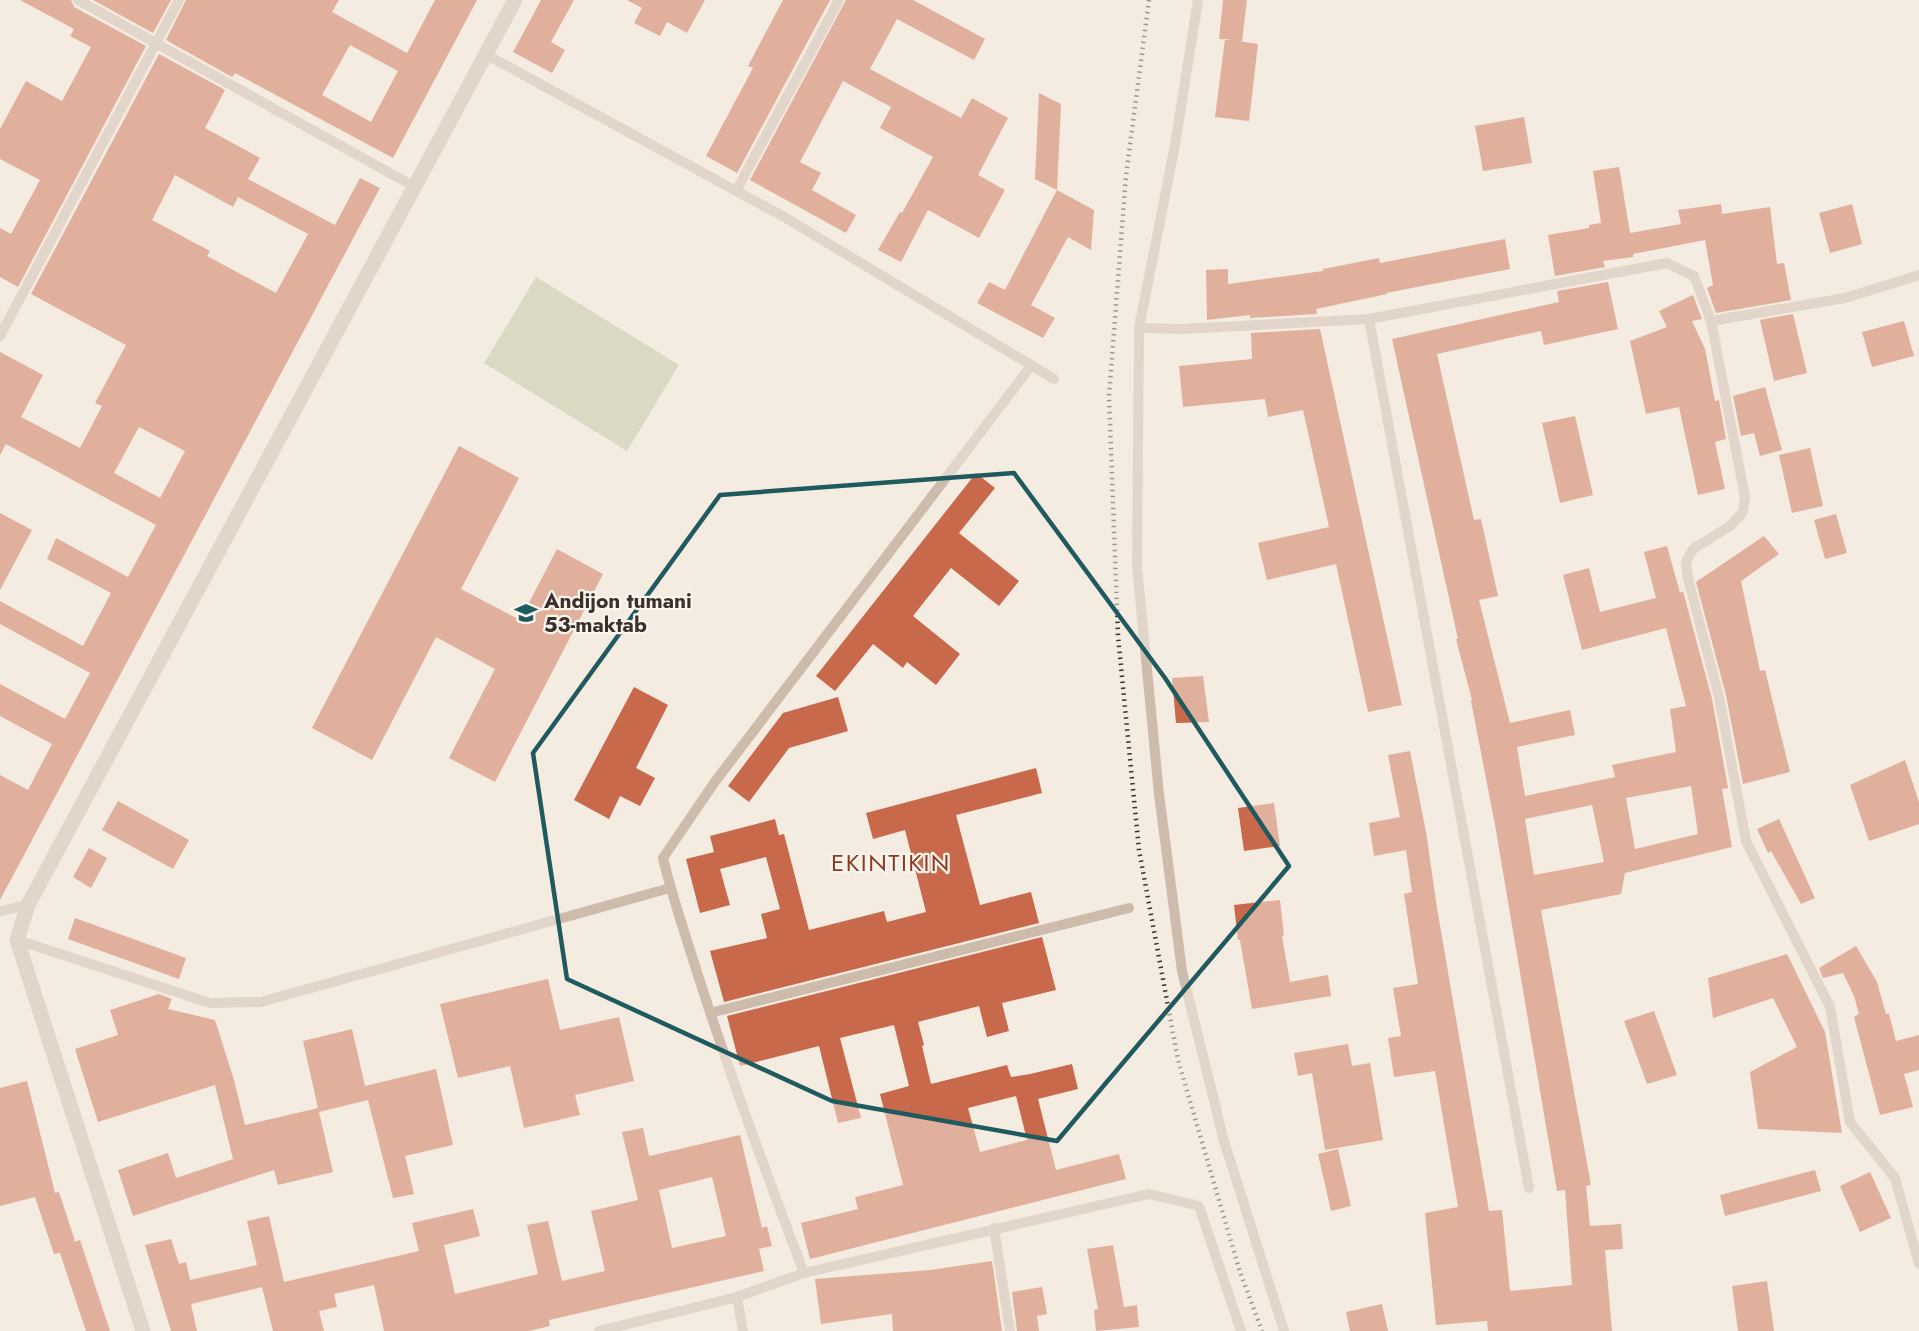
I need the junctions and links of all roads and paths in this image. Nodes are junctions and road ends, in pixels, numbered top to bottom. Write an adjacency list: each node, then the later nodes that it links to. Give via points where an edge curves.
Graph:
1 (78, 0): 6 (lane)
2 (179, 0): 6 (lane)
3 (514, 0): 7 (street)
4 (839, 0): 9 (lane)
5 (1198, 0): 13 (lane, via 1175,145)
6 (155, 44): 8 (lane); 14 (lane)
7 (485, 54): 8 (street); 9 (lane)
8 (415, 188): 18 (street)
9 (736, 190): 15 (lane)
10 (1919, 275): 12 (lane, via 1845,298)
11 (1369, 319): 12 (lane, via 1667,263 1694,276); 13 (lane); 23 (lane)
12 (1711, 321): 25 (lane, via 1745,497 1743,512 1730,526 1693,549 1686,562 1688,579 1719,697 1746,841 1830,1007 1850,1122 1895,1178)
13 (1139, 328): 33 (lane, via 1137,566 1159,794 1182,970 1224,1141)
14 (0, 336)
15 (1031, 366): 16 (lane); 17 (lane, via 708,792 663,858)
16 (1054, 379)
17 (670, 888): 21 (lane, via 261,1002 210,1003); 22 (lane)
18 (28, 905): 20 (lane); 21 (street)
19 (1129, 908): 22 (lane)
20 (0, 910)
21 (17, 940): 28 (street)
22 (710, 1013): 26 (lane)
23 (1529, 1188)
24 (994, 1228): 26 (lane); 31 (lane); 32 (lane, via 1149,1194 1199,1206)
25 (1919, 1264)
26 (804, 1273): 27 (lane)
27 (737, 1297): 29 (lane); 30 (lane)
28 (143, 1331)
29 (599, 1331)
30 (743, 1331)
31 (1010, 1331)
32 (1241, 1331)
33 (1284, 1331)

